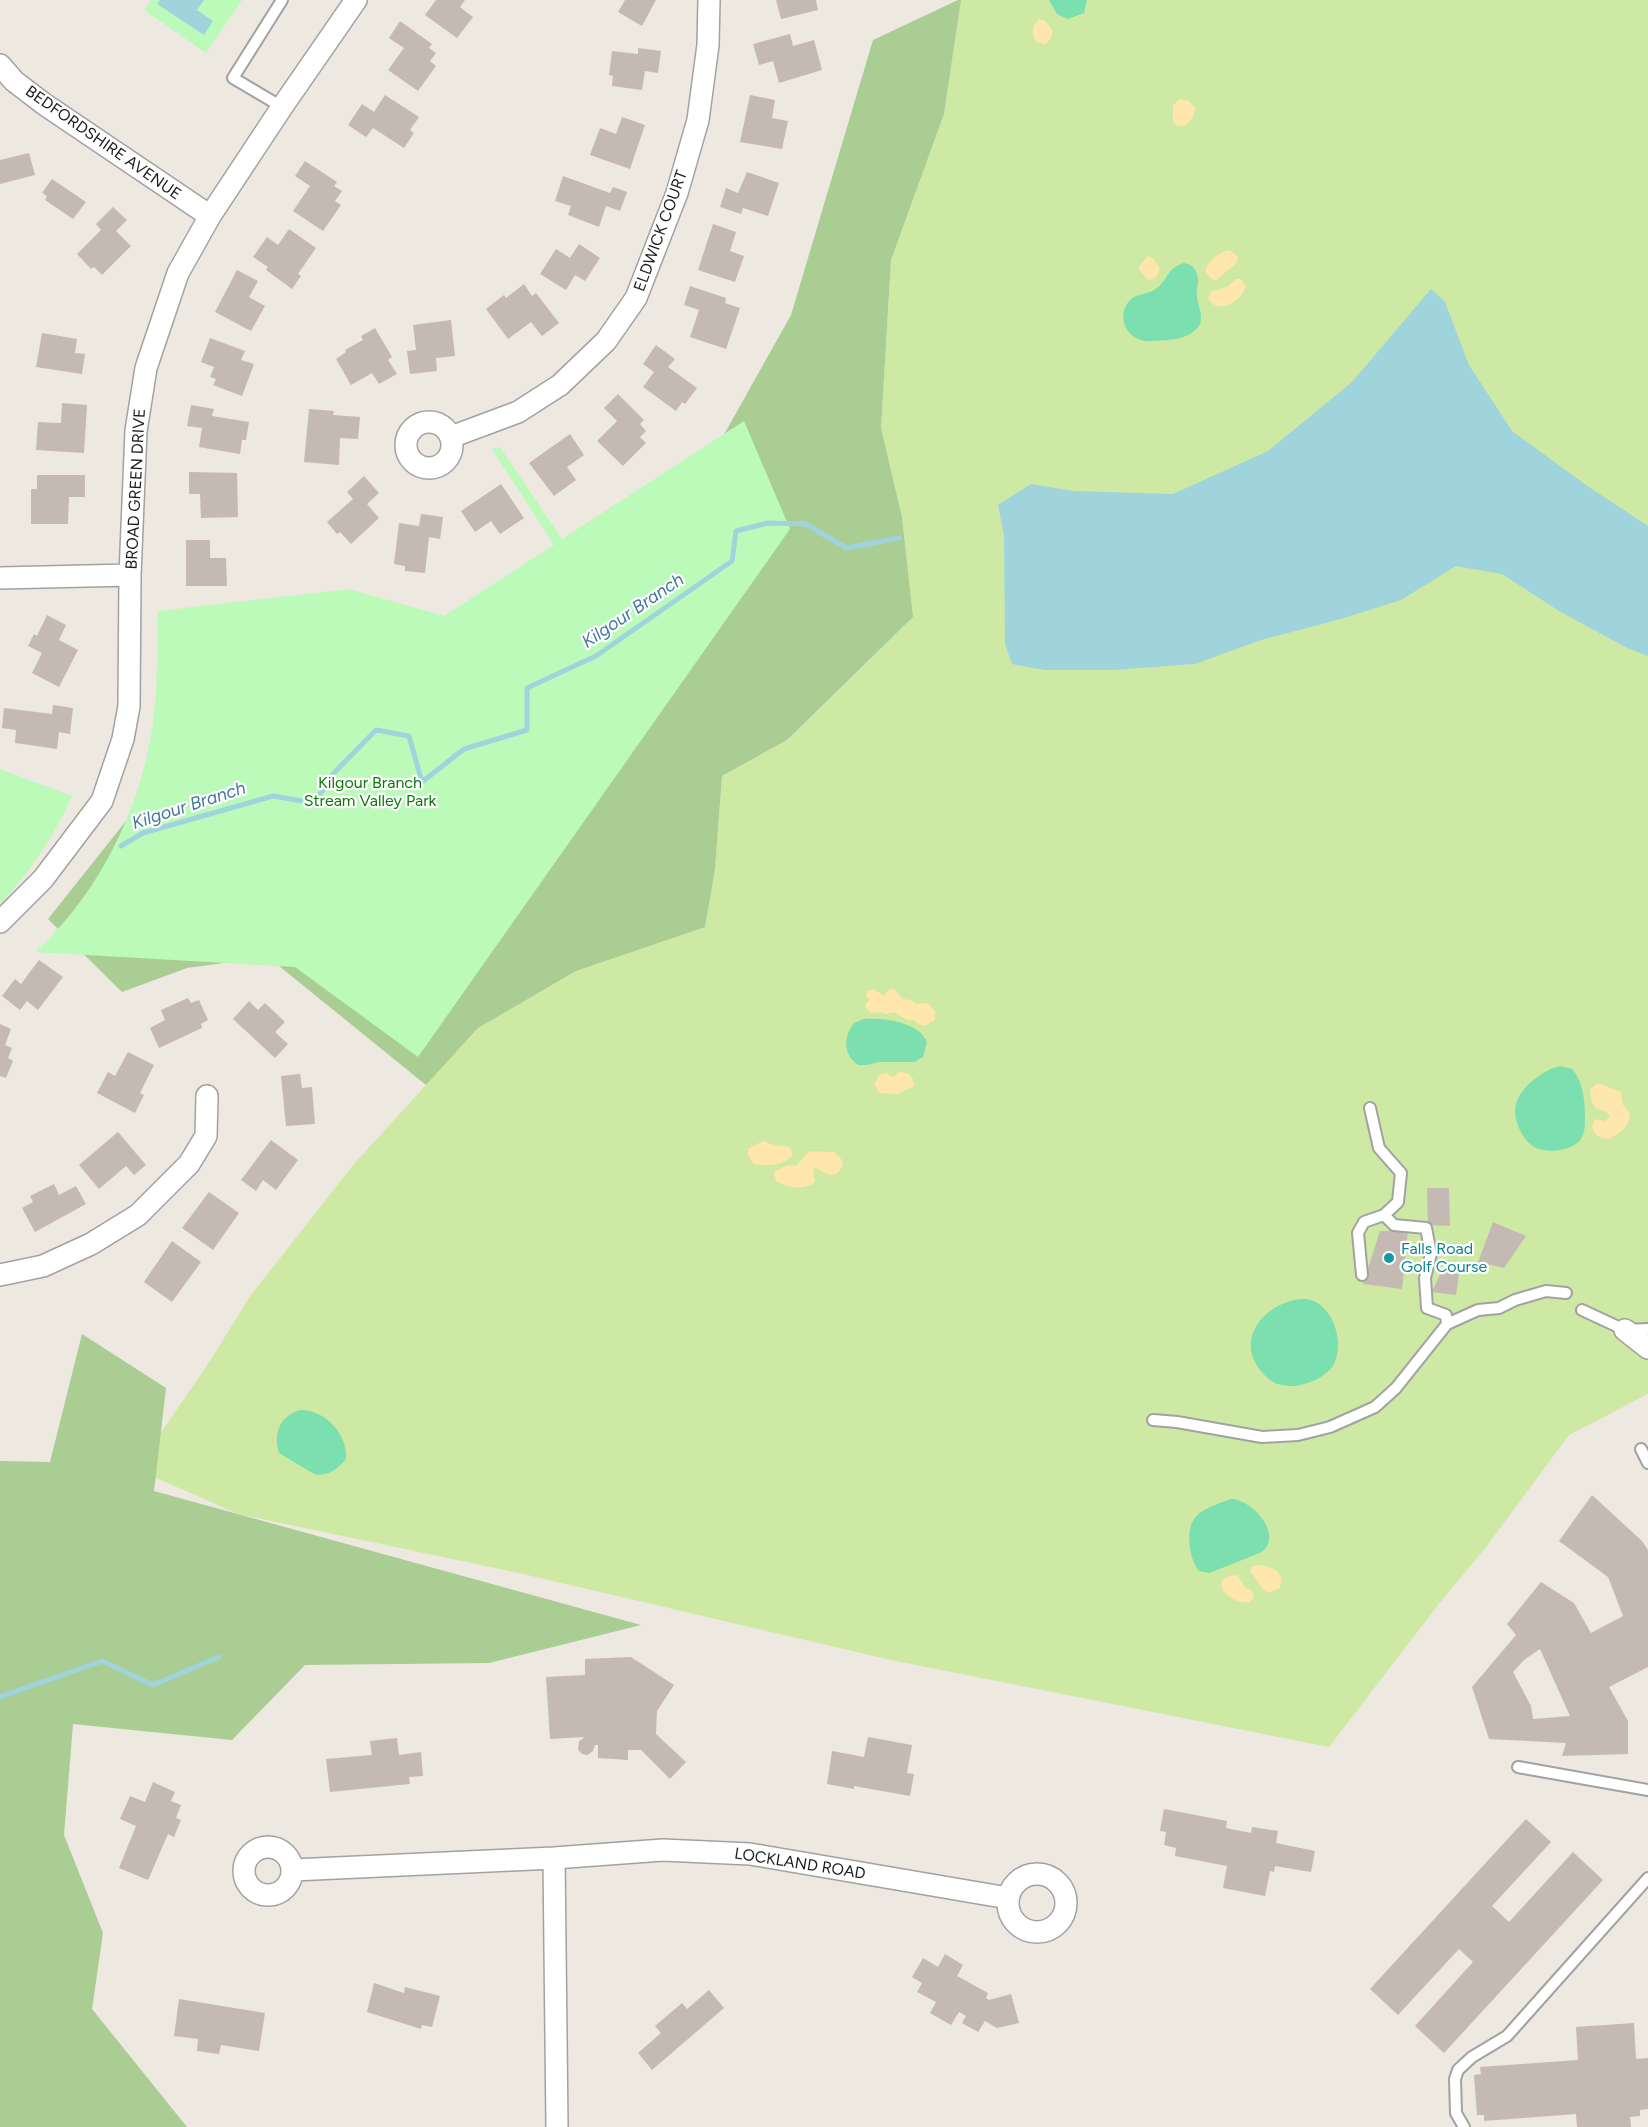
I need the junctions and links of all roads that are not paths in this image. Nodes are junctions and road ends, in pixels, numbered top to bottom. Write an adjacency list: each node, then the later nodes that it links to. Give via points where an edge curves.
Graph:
1 (282, 0): 5 (lane, via 233,78)
2 (356, 0): 5 (street, BROAD GREEN DRIVE)
3 (709, 0): 7 (street, ELDWICK COURT, via 708,45 698,120 677,193 636,298 606,341 560,386 518,412)
4 (0, 65): 6 (street, BEDFORDSHIRE AVENUE, via 44,104)
5 (282, 107): 6 (street, BROAD GREEN DRIVE)
6 (210, 216): 8 (street, BROAD GREEN DRIVE, via 178,273 146,368 136,431)
7 (451, 437)
8 (130, 575): 9 (street); 10 (street, BROAD GREEN DRIVE, via 129,706 123,739 102,801 43,879)
9 (0, 578)
10 (0, 922)
11 (207, 1096): 14 (street, via 206,1136 189,1164 138,1215 91,1244 42,1266)
12 (1370, 1108): 13 (lane, via 1379,1148 1401,1173 1398,1202)
13 (1384, 1215): 15 (lane, via 1364,1222 1358,1233); 18 (lane, via 1394,1225 1426,1228 1431,1254 1425,1278 1427,1308 1446,1315)
14 (0, 1275)
15 (1362, 1275)
16 (1566, 1293): 18 (lane, via 1546,1291 1498,1308 1478,1310)
17 (1582, 1310): 20 (lane)
18 (1447, 1324): 22 (lane, via 1396,1388 1375,1407 1330,1427 1298,1435 1262,1437)
19 (1648, 1329): 20 (lane)
20 (1625, 1330): 21 (street)
21 (1648, 1348)
22 (1153, 1420)
23 (1641, 1449): 24 (lane)
24 (1648, 1463)
25 (1518, 1767): 26 (lane)
26 (1648, 1790)
27 (554, 1858): 28 (street, LOCKLAND ROAD); 30 (street, LOCKLAND ROAD, via 663,1851 750,1854); 31 (street)
28 (293, 1870)
29 (1648, 1878): 32 (lane, via 1507,2036 1472,2056 1458,2070 1456,2113)
30 (1008, 1898)
31 (557, 2127)
32 (1464, 2127)

